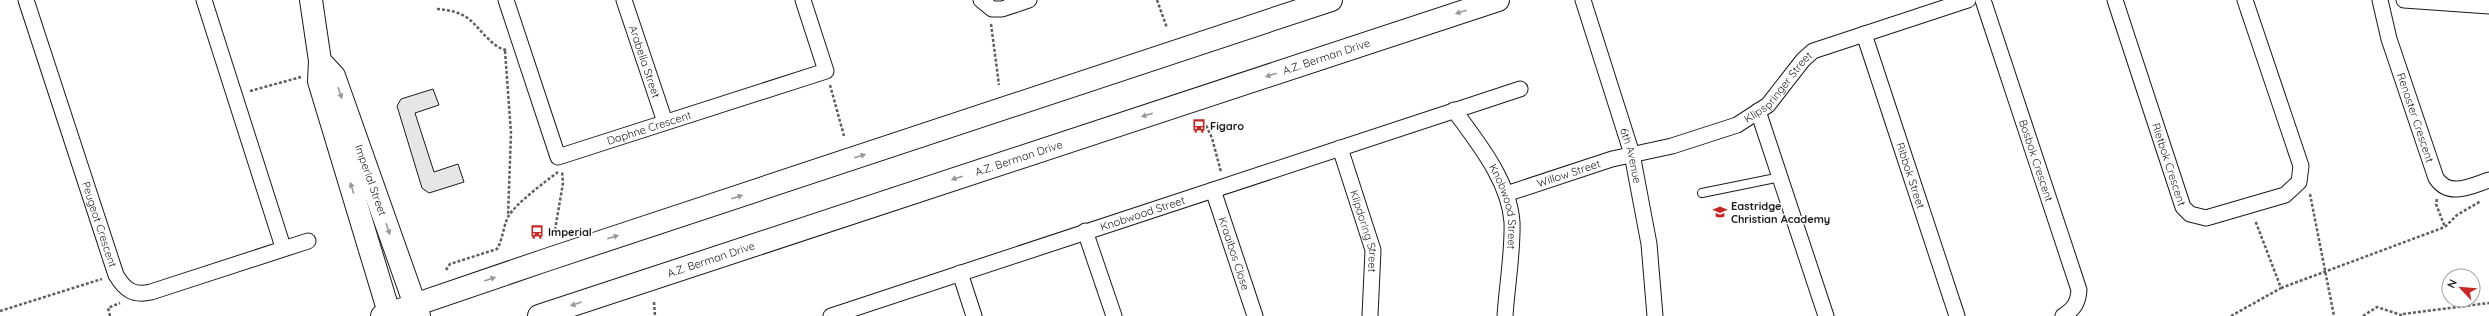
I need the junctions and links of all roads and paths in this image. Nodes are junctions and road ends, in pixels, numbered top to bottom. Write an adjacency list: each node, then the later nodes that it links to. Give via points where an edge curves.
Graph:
1 (26, 0): 55 (street, Peugeot Crescent)
2 (204, 0): 51 (street)
3 (310, 0): 25 (main road, Imperial Street)
4 (506, 0): 23 (street, Daphne Crescent)
5 (624, 0): 33 (street, Arabella Street)
6 (803, 0): 26 (street)
7 (1029, 0): 18 (street, via 1002,9)
8 (1157, 0): 21 (path)
9 (1331, 0): 60 (main road, one-way to 9)
10 (1498, 0): 65 (main road, A.Z. Berman Drive, one-way to 65)
11 (1583, 0): 36 (street, 6th Avenue)
12 (1968, 0): 22 (street, Klipspringer Street)
13 (1983, 0): 76 (street, Bosbok Crescent, via 2079,290 2078,302)
14 (2115, 0): 45 (street, Rietbok Crescent, via 2183,207 2190,214 2206,218)
15 (2245, 0): 39 (street, via 2301,166)
16 (2380, 0): 40 (street, Renoster Crescent, via 2389,38)
17 (2404, 0): 19 (street)
18 (987, 5): 27 (path)
19 (2489, 6)
20 (437, 9): 24 (path, via 452,10 469,19 491,41)
21 (1167, 28)
22 (1864, 34): 31 (street, Klipspringer Street, via 1813,52 1803,60 1768,104); 75 (street, Ribbok Street)
23 (521, 46): 24 (path); 33 (street, Daphne Crescent, via 558,157)
24 (505, 50): 46 (path, via 511,133)
25 (313, 68): 29 (path); 60 (main road, Imperial Street, one-way to 60, via 334,76); 62 (main road, Imperial Street, one-way to 25, via 319,81)
26 (826, 71): 33 (street, Daphne Crescent); 34 (path)
27 (999, 85)
28 (1520, 89): 30 (street, Knobwood Street)
29 (243, 94)
30 (1454, 110): 35 (street, Knobwood Street); 43 (street, Knobwood Street, via 1486,155)
31 (1758, 111): 36 (street, Klipspringer Street, via 1737,125 1672,146); 37 (street)
32 (1204, 121): 41 (path, via 1212,138)
33 (665, 122)
34 (844, 136)
35 (1340, 148): 41 (street, Knobwood Street); 71 (street, Klipdoring Street, via 1373,250)
36 (1632, 154): 43 (street, Willow Street); 73 (street, 6th Avenue, via 1649,244)
37 (1781, 178): 42 (lane); 74 (street)
38 (2489, 180): 40 (street, via 2461,190 2447,189)
39 (2299, 182): 45 (street, Rietbok Crescent, via 2285,195); 53 (path, via 2310,192 2318,240)
40 (2440, 184): 47 (path, via 2436,204)
41 (1219, 188): 49 (street, Knobwood Street); 70 (street, Kraaibos Close)
42 (1702, 193)
43 (1506, 194): 72 (street, Knobwood Street, via 1512,222)
44 (2482, 200): 47 (path)
45 (2250, 205): 56 (path)
46 (508, 216): 48 (path, via 562,169 563,183); 52 (path, via 497,249 450,264)
47 (2445, 227): 53 (path)
48 (555, 230)
49 (1084, 231): 54 (street, Knobwood Street); 69 (street)
50 (308, 241): 51 (street, Peugeot Crescent)
51 (283, 248): 55 (street, Peugeot Crescent, via 142,294 134,294 127,290)
52 (446, 270)
53 (2327, 271): 56 (path); 78 (path)
54 (960, 272): 67 (street, Knobwood Street); 68 (street)
55 (116, 275): 61 (path)
56 (2281, 288): 77 (path)
57 (654, 302): 66 (path)
58 (122, 303): 64 (path, via 108,308)
59 (2489, 303): 63 (path)
60 (417, 310): 62 (main road)
61 (0, 311)
62 (387, 315)
63 (2403, 315): 79 (path, via 2377,307)
64 (110, 316)
65 (539, 316)
66 (654, 316)
67 (832, 316)
68 (974, 316)
69 (1114, 316)
70 (1255, 316)
71 (1370, 316)
72 (1505, 316)
73 (1655, 316)
74 (1826, 316)
75 (1957, 316)
76 (2063, 316)
77 (2232, 316)
78 (2334, 316)
79 (2364, 316)

